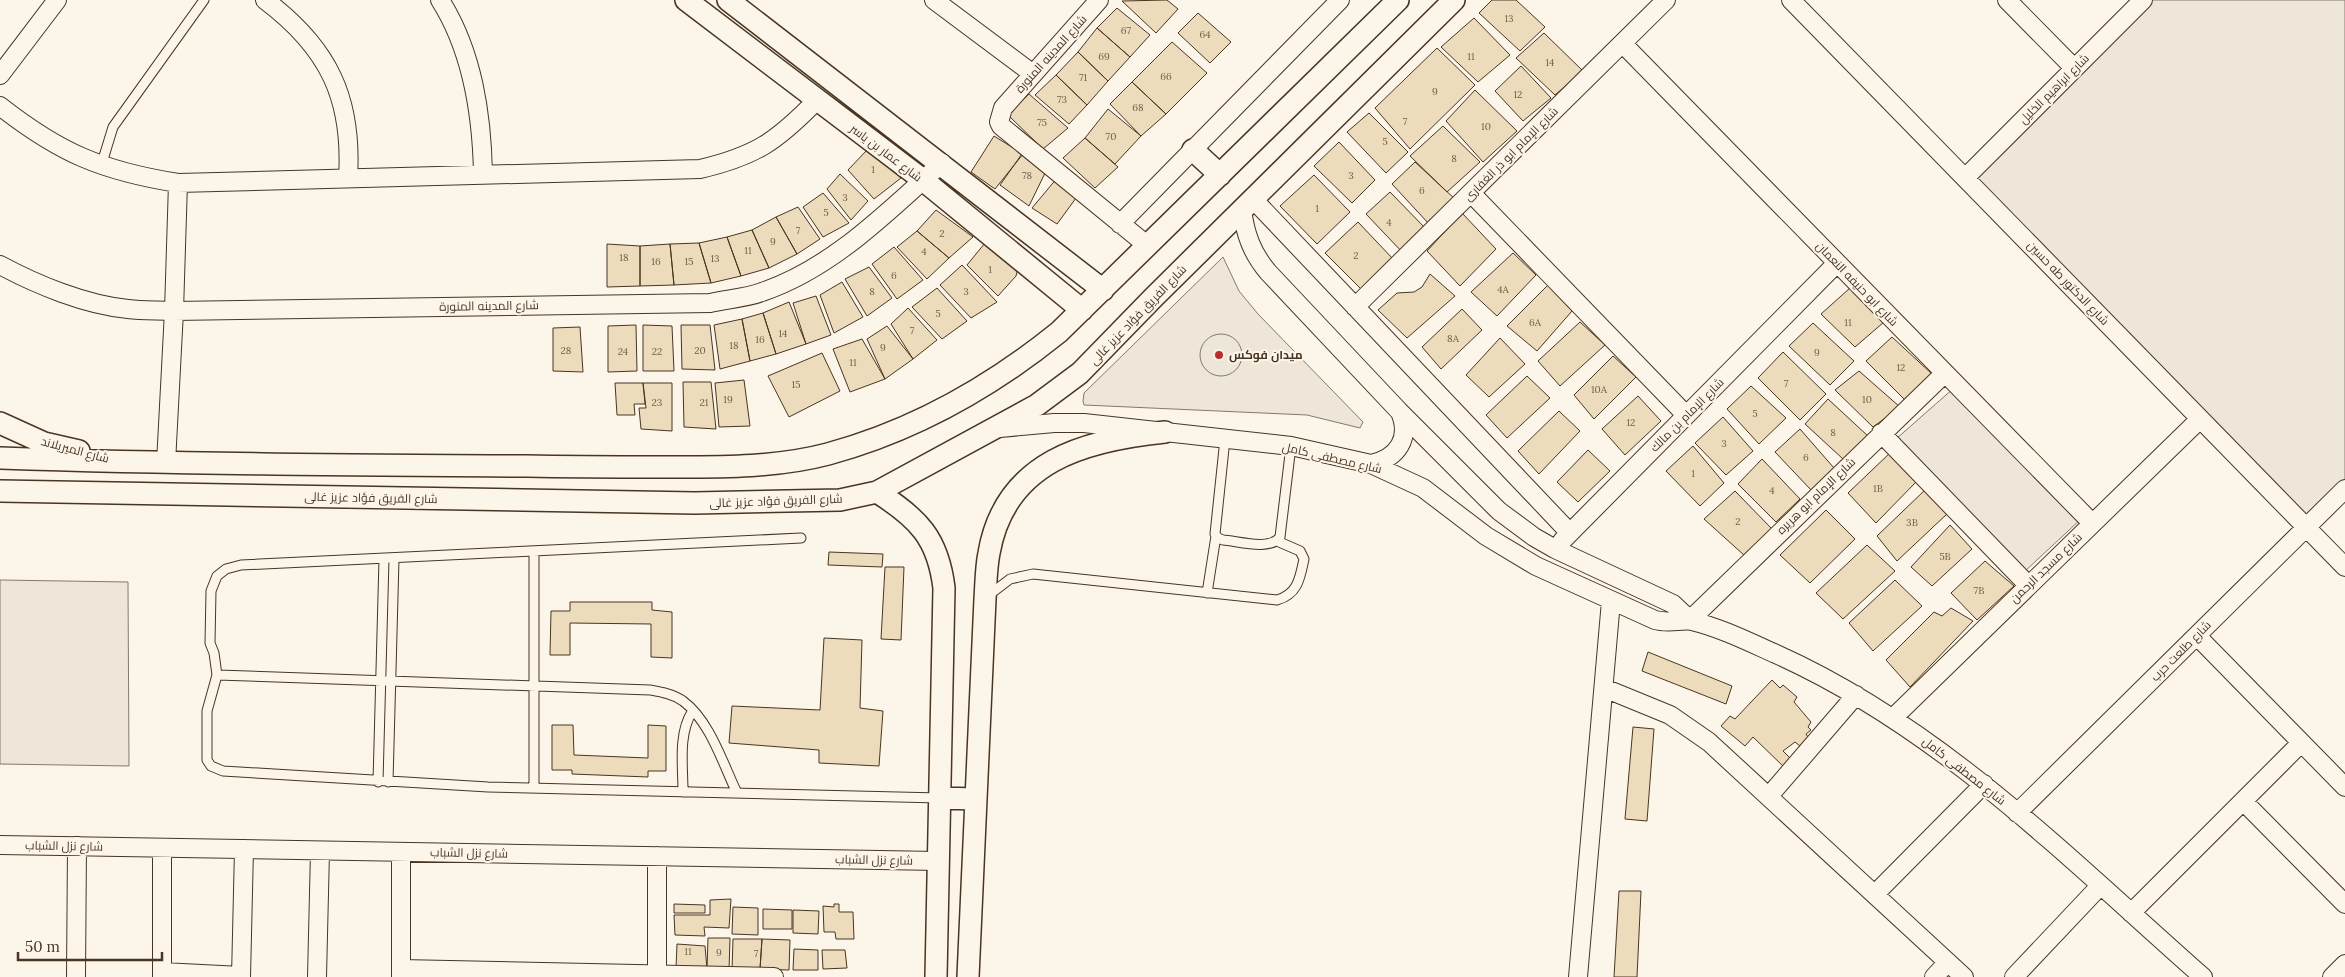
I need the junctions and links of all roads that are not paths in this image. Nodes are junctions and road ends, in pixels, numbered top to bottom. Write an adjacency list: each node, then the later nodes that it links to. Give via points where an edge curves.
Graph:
1 (57, 0): 18 (street)
2 (204, 0): 24 (lane, via 113,127)
3 (266, 0): 27 (street, via 305,33 338,90 350,150)
4 (440, 0): 25 (street, via 462,46 476,89)
5 (686, 0): 20 (street, شارع عمار بن ياسر)
6 (728, 0): 23 (street, شارع عمار بن ياسر)
7 (934, 0): 19 (street)
8 (1099, 0): 19 (street, شارع المدينه المنورة)
9 (1340, 0): 22 (street)
10 (1398, 0): 26 (street)
11 (1454, 0): 32 (street, شارع الفريق فؤاد عزيز غالى)
12 (1666, 0): 16 (street, شارع الإمام ابو ذر الغفارى)
13 (1791, 0): 28 (street, شارع الدكتور طه حسين)
14 (2007, 0): 17 (street)
15 (2143, 0): 17 (street, شارع ابراهيم الخليل)
16 (1623, 44): 31 (street, شارع الإمام ابو ذر الغفارى); 35 (street, شارع ابو حنيفه النعمان)
17 (2074, 68): 28 (street, شارع ابراهيم الخليل)
18 (0, 74)
19 (1033, 74): 33 (street, شارع المدينه المنورة, via 1003,108 999,117 1001,126)
20 (817, 100): 25 (street, via 793,125 765,146 734,161 700,170); 29 (street, شارع عمار بن ياسر)
21 (0, 106): 24 (street, via 55,145)
22 (1193, 150): 26 (street); 33 (street)
23 (942, 163): 29 (street, شارع المدينه المنورة); 37 (street, شارع عمار بن ياسر)
24 (101, 167): 30 (street)
25 (483, 175): 27 (street)
26 (1220, 175): 34 (street)
27 (348, 178): 30 (street)
28 (1965, 178): 44 (street, شارع الدكتور طه حسين)
29 (923, 180): 39 (street, شارع عمار بن ياسر); 40 (street, شارع المدينه المنورة, via 854,241 810,270 762,292 710,303)
30 (178, 183): 40 (street)
31 (1471, 194): 38 (street, شارع الإمام ابو ذر الغفارى); 43 (street)
32 (1248, 204): 38 (street); 42 (street, شارع مصطفى كامل, via 1247,238 1259,262); 46 (street, شارع الفريق فؤاد عزيز غالى, via 1080,373 1038,405)
33 (1120, 224): 34 (street)
34 (1148, 246): 37 (street)
35 (1836, 263): 41 (street, شارع ابو حنيفه النعمان); 43 (street, شارع الإمام بن مالك)
36 (0, 265): 40 (street, شارع المدينه المنورة, via 26,279 75,297 126,309)
37 (1103, 290): 39 (street)
38 (1356, 307): 64 (street)
39 (1082, 310): 56 (street, via 1009,371 920,420 826,454 763,464)
40 (174, 311): 53 (street)
41 (1945, 373): 48 (street, شارع الإمام ابو هريره); 62 (street, شارع ابو حنيفه النعمان)
42 (1399, 411): 54 (street, via 1405,434 1401,446 1388,459); 68 (street, شارع مصطفى كامل, via 1499,511)
43 (1686, 416): 64 (street, شارع الإمام بن مالك)
44 (2200, 419): 62 (street, شارع مسجد الرحمن); 63 (street, شارع الدكتور طه حسين)
45 (0, 423): 52 (street, شارع الميريلاند, via 44,443)
46 (995, 428): 47 (street, شارع مصطفى كامل, via 1084,424); 59 (street, شارع الفريق فؤاد عزيز غالى)
47 (1165, 432): 49 (street, شارع مصطفى كامل); 76 (street, via 1084,446 1047,463 1032,474 1009,502 994,535)
48 (1881, 433): 74 (street); 78 (street, شارع الإمام ابو هريره)
49 (1225, 439): 50 (street, شارع مصطفى كامل); 65 (lane)
50 (1291, 446): 54 (street, شارع مصطفى كامل); 67 (lane)
51 (0, 458): 52 (street)
52 (123, 462): 53 (street)
53 (166, 463): 55 (street)
54 (1371, 464): 72 (street, شارع مصطفى كامل, via 1423,488 1486,536)
55 (586, 467): 56 (street); 60 (street, via 591,473 592,487)
56 (698, 467): 61 (street, via 688,484)
57 (2345, 489): 63 (street, شارع طلعت حرب)
58 (0, 491): 60 (street, شارع الفريق فؤاد عزيز غالى)
59 (877, 492): 61 (street, شارع الفريق فؤاد عزيز غالى, via 840,500); 97 (street, via 914,519 936,550 942,569)
60 (579, 501): 61 (street, شارع الفريق فؤاد عزيز غالى)
61 (695, 503)
62 (2092, 523): 74 (street, شارع مسجد الرحمن)
63 (2306, 527): 73 (street, شارع الدكتور طه حسين); 79 (street, شارع طلعت حرب)
64 (1570, 533): 68 (street, شارع الإمام بن مالك)
65 (1216, 536): 67 (lane, via 1220,540 1267,544); 75 (lane)
66 (801, 538): 69 (lane)
67 (1277, 541): 75 (lane, via 1304,556 1299,582 1291,593 1277,600)
68 (1555, 549): 72 (street, شارع الإمام بن مالك); 78 (street, شارع مصطفى كامل, via 1673,604)
69 (534, 552): 71 (lane); 83 (lane)
70 (384, 559): 71 (lane); 80 (lane, via 241,565 226,569 217,576 211,591 210,643); 81 (lane)
71 (394, 559): 82 (lane)
72 (1536, 566): 77 (street, شارع مصطفى كامل)
73 (2345, 567)
74 (2028, 585): 87 (street, شارع مسجد الرحمن)
75 (1207, 593): 76 (lane, via 1032,574 1010,579)
76 (985, 599): 98 (street)
77 (1611, 601): 78 (street, شارع مصطفى كامل, via 1663,622); 84 (street)
78 (1690, 620): 85 (street, شارع مصطفى كامل, via 1791,661)
79 (2196, 636): 88 (street); 100 (street, شارع طلعت حرب)
80 (217, 675): 81 (lane); 89 (lane, via 208,711 207,753 207,760 216,770)
81 (381, 680): 82 (lane); 89 (lane)
82 (391, 681): 83 (lane); 90 (lane)
83 (534, 686): 86 (lane, via 650,690 670,694 683,701); 93 (lane)
84 (1604, 688): 96 (street, via 1648,705 1690,728 1728,757); 125 (street)
85 (1856, 695): 87 (street, شارع مصطفى كامل); 96 (street)
86 (692, 712): 94 (lane, via 684,733); 95 (lane, via 706,731)
87 (1893, 718): 91 (street, شارع مصطفى كامل)
88 (2301, 743): 92 (street); 99 (street)
89 (378, 782): 90 (lane)
90 (388, 782): 93 (lane)
91 (1984, 784): 100 (street, شارع مصطفى كامل); 110 (street)
92 (2345, 787)
93 (534, 788): 94 (lane)
94 (683, 792): 95 (lane)
95 (737, 793): 97 (lane)
96 (1769, 796): 110 (street)
97 (940, 798): 98 (street); 108 (street)
98 (976, 799): 124 (street)
99 (2243, 801): 111 (street); 112 (street)
100 (2017, 813): 109 (street, شارع مصطفى كامل)
101 (0, 845): 102 (street, شارع نزل الشباب)
102 (77, 846): 103 (street, شارع نزل الشباب); 119 (street)
103 (162, 848): 104 (street, شارع نزل الشباب); 116 (street)
104 (244, 849): 105 (street, شارع نزل الشباب); 120 (street)
105 (320, 850): 106 (street, شارع نزل الشباب); 121 (street)
106 (401, 852): 107 (street, شارع نزل الشباب); 115 (street)
107 (657, 856): 108 (street, شارع نزل الشباب); 117 (street)
108 (938, 861): 123 (street)
109 (2100, 886): 112 (street, شارع مصطفى كامل); 128 (street)
110 (1876, 894): 113 (street)
111 (2345, 904)
112 (2131, 914): 129 (street, شارع مصطفى كامل)
113 (1948, 962): 126 (street); 127 (street)
114 (2345, 964): 130 (street)
115 (401, 973): 118 (street)
116 (162, 974): 120 (street)
117 (657, 974): 118 (street); 122 (street)
118 (530, 975)
119 (76, 977)
120 (241, 977)
121 (317, 977)
122 (774, 977)
123 (936, 977)
124 (968, 977)
125 (1578, 977)
126 (1934, 977)
127 (1964, 977)
128 (2014, 977)
129 (2203, 977)
130 (2332, 977)

